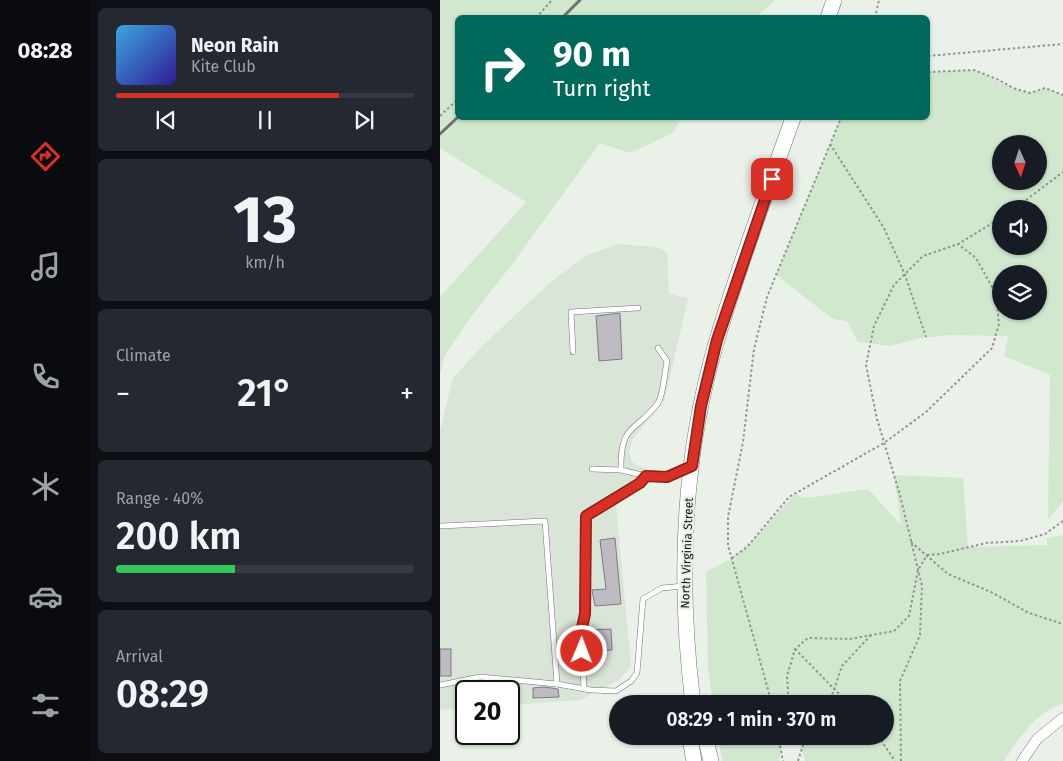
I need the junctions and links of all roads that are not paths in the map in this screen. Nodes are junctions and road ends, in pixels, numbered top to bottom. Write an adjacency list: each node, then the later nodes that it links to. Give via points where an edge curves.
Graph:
1 (834, 0): 2 (main road)
2 (829, 15)
3 (792, 120): 7 (main road, North Virginia Street, via 717,340 701,406)
4 (638, 308): 6 (lane, via 570,312)
5 (658, 348): 9 (lane, via 667,361 659,401 629,430 620,449)
6 (573, 352)
7 (692, 466): 10 (lane, via 667,477); 12 (main road, North Virginia Street)
8 (592, 469): 9 (lane)
9 (621, 470): 10 (lane)
10 (646, 476): 15 (lane, via 586,516 585,614 581,632)
11 (440, 526): 13 (lane, via 545,521)
12 (684, 586): 15 (lane, via 662,588 643,599 637,673 631,681 616,691); 16 (main road, North Virginia Street)
13 (557, 684): 14 (lane, via 480,677); 15 (lane)
14 (440, 685)
15 (584, 689)
16 (692, 695)
17 (1063, 718): 22 (street, via 1037,740)
18 (691, 745): 20 (main road)
19 (707, 745): 21 (main road)
20 (694, 761)
21 (711, 761)
22 (1022, 761)

